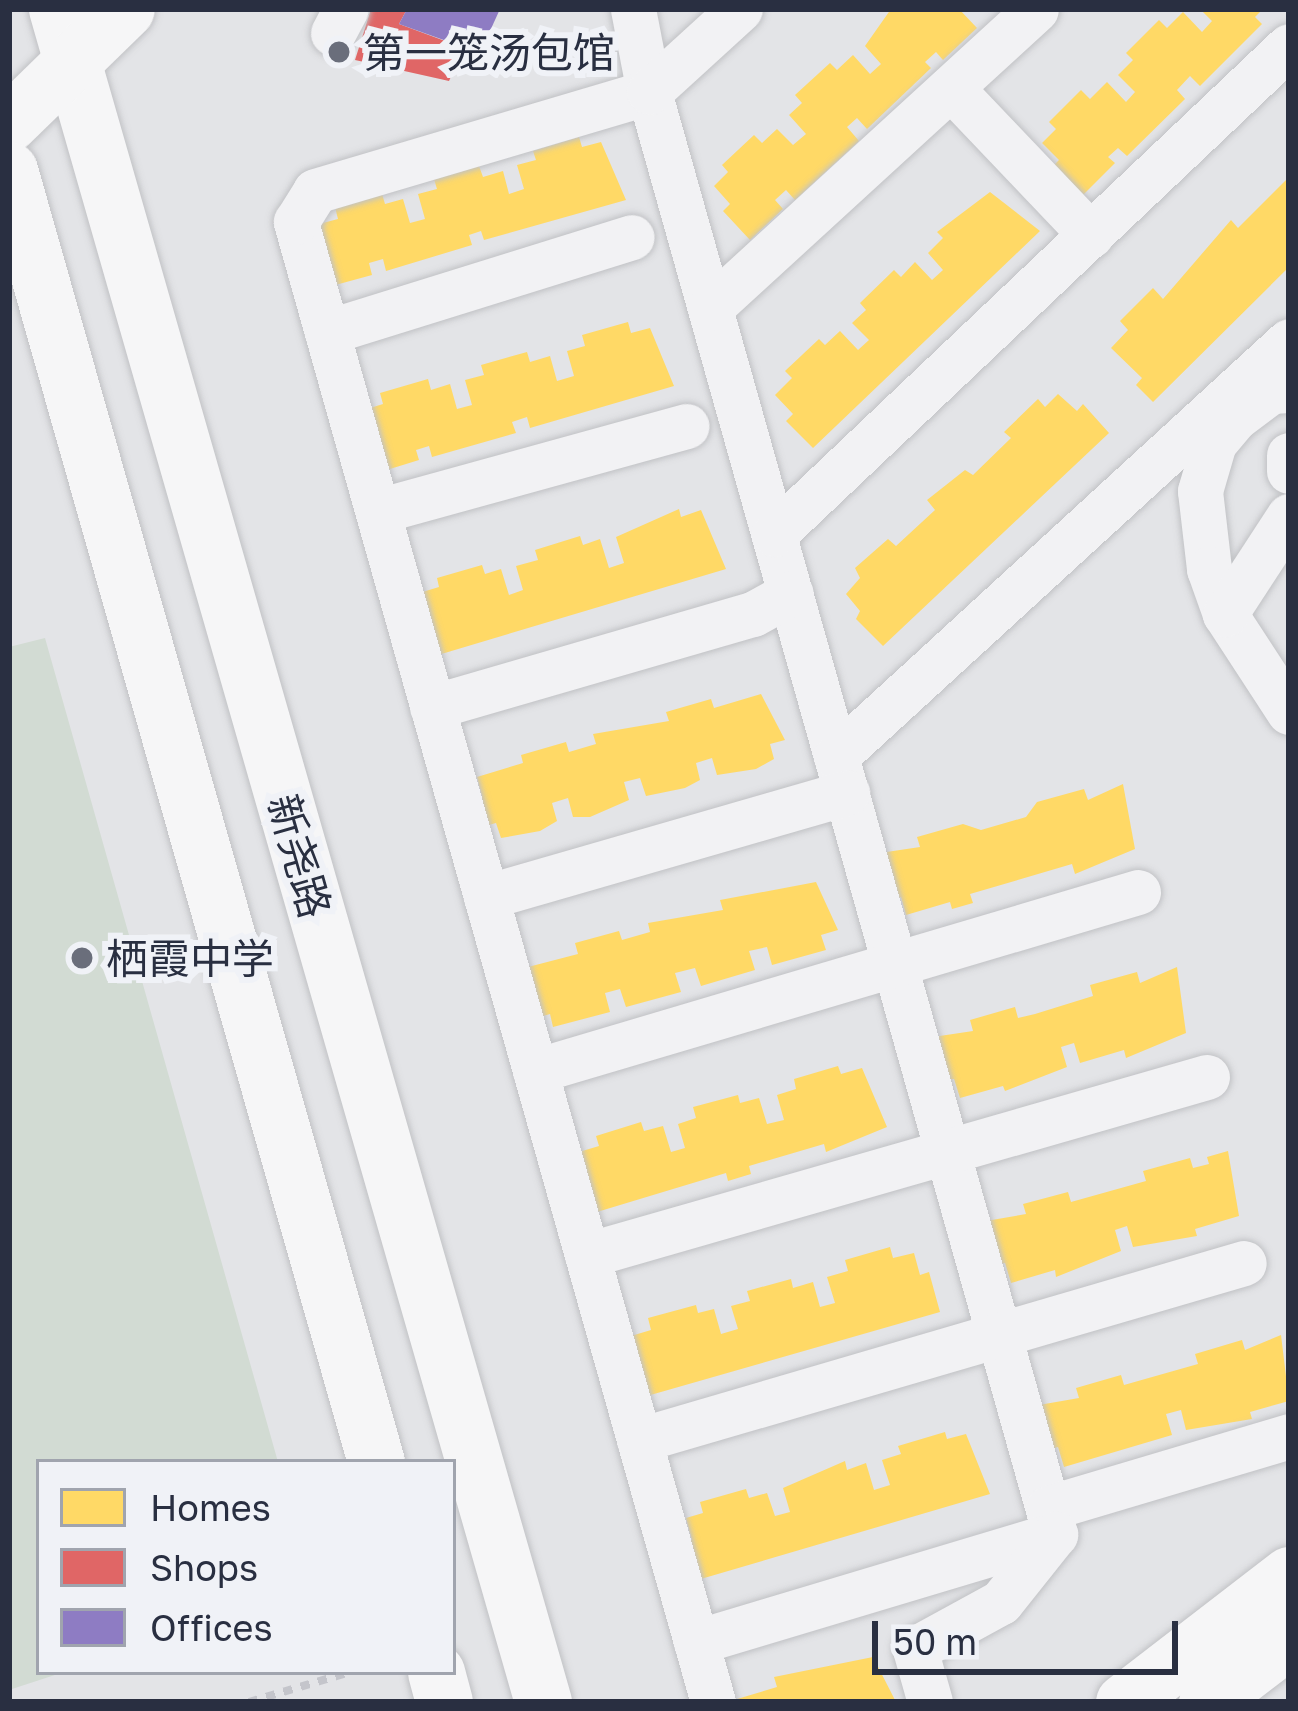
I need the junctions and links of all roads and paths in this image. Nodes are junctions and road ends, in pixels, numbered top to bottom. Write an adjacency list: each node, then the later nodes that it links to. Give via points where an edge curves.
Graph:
1 (126, 9): 5 (main road)
2 (633, 9): 8 (lane)
3 (740, 9): 8 (lane)
4 (1024, 13): 7 (lane)
5 (65, 35): 9 (main road); 46 (main road, 新尧路)
6 (1289, 46): 11 (lane)
7 (951, 88): 11 (lane); 13 (lane)
8 (650, 92): 13 (lane); 14 (lane, via 315,191 296,222)
9 (9, 123)
10 (9, 170): 39 (main road)
11 (1091, 235): 21 (lane)
12 (632, 237): 14 (lane)
13 (710, 308): 21 (lane)
14 (327, 332): 19 (lane)
15 (1280, 382): 23 (lane, via 1214,443 1200,491 1209,569); 27 (lane)
16 (686, 426): 19 (lane)
17 (1289, 455): 18 (lane)
18 (1289, 471)
19 (378, 511): 25 (lane)
20 (1289, 516): 23 (lane)
21 (774, 534): 22 (lane)
22 (790, 593): 25 (lane, via 753,614); 27 (lane)
23 (1225, 614): 24 (lane)
24 (1270, 651): 26 (lane)
25 (433, 707): 29 (lane)
26 (1289, 712)
27 (842, 775): 29 (lane); 30 (lane)
28 (1138, 892): 30 (lane)
29 (486, 897): 31 (lane)
30 (895, 964): 31 (lane); 33 (lane)
31 (535, 1071): 34 (lane)
32 (1207, 1077): 33 (lane)
33 (948, 1152): 34 (lane); 36 (lane)
34 (587, 1255): 38 (lane)
35 (1244, 1263): 36 (lane)
36 (999, 1335): 38 (lane); 40 (lane)
37 (1289, 1436): 40 (lane)
38 (639, 1440): 43 (lane)
39 (375, 1459)
40 (1051, 1521): 43 (lane); 48 (lane, via 1000,1601 915,1648)
41 (1289, 1575): 49 (main road)
42 (1289, 1639): 50 (main road)
43 (696, 1642): 47 (lane)
44 (340, 1675): 45 (path)
45 (249, 1702)
46 (543, 1702)
47 (713, 1702)
48 (930, 1702)
49 (1124, 1702)
50 (1207, 1702)

